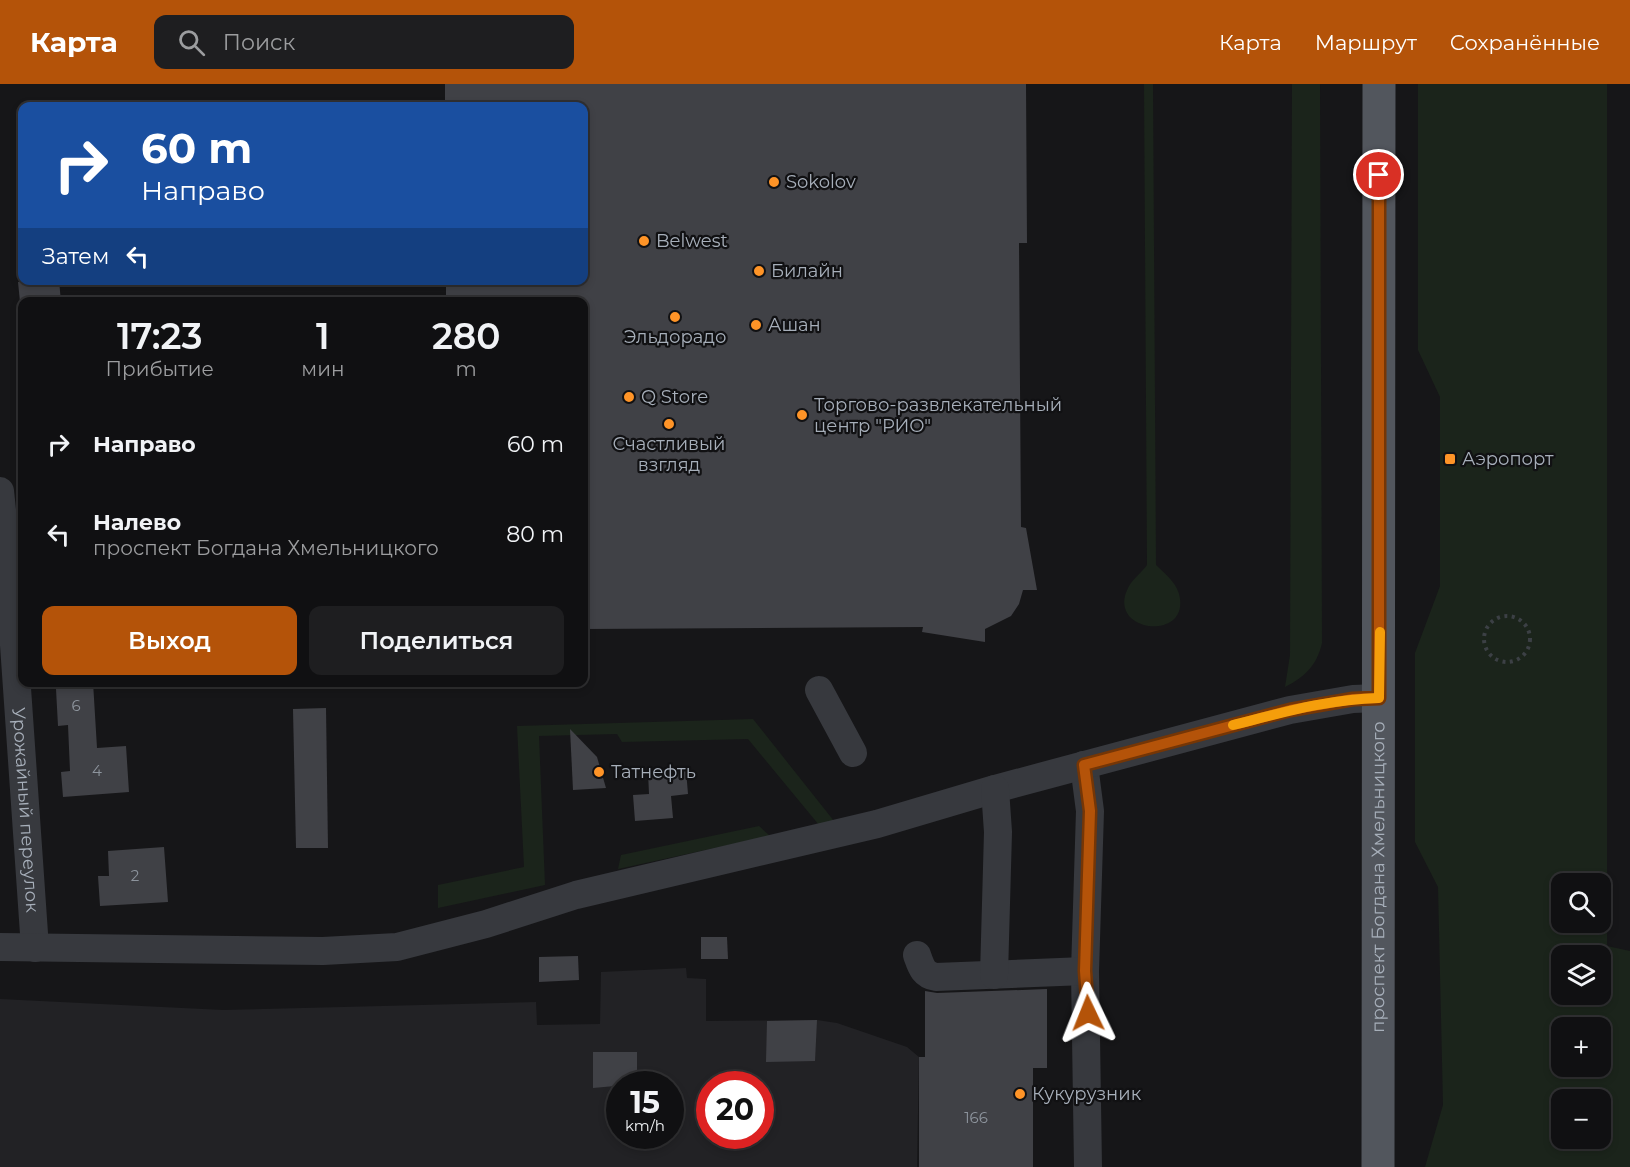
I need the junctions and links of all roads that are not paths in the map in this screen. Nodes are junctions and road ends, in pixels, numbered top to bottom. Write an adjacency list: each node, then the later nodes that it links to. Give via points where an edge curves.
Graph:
1 (1379, 84): 4 (main road, проспект Богдана Хмельницкого)
2 (0, 491): 9 (street, Урожайный переулок)
3 (819, 690): 5 (street)
4 (1379, 698): 6 (street, via 1290,710); 14 (main road, проспект Богдана Хмельницкого)
5 (854, 753)
6 (1084, 765): 7 (street); 11 (street, via 1090,811)
7 (995, 789): 9 (street, via 877,824 576,895 486,924 397,946 323,951); 12 (street, via 998,832)
8 (0, 947): 9 (street)
9 (35, 948)
10 (917, 955): 12 (street, via 928,976)
11 (1085, 971): 12 (street); 13 (street)
12 (994, 975)
13 (1088, 1167)
14 (1378, 1167)

